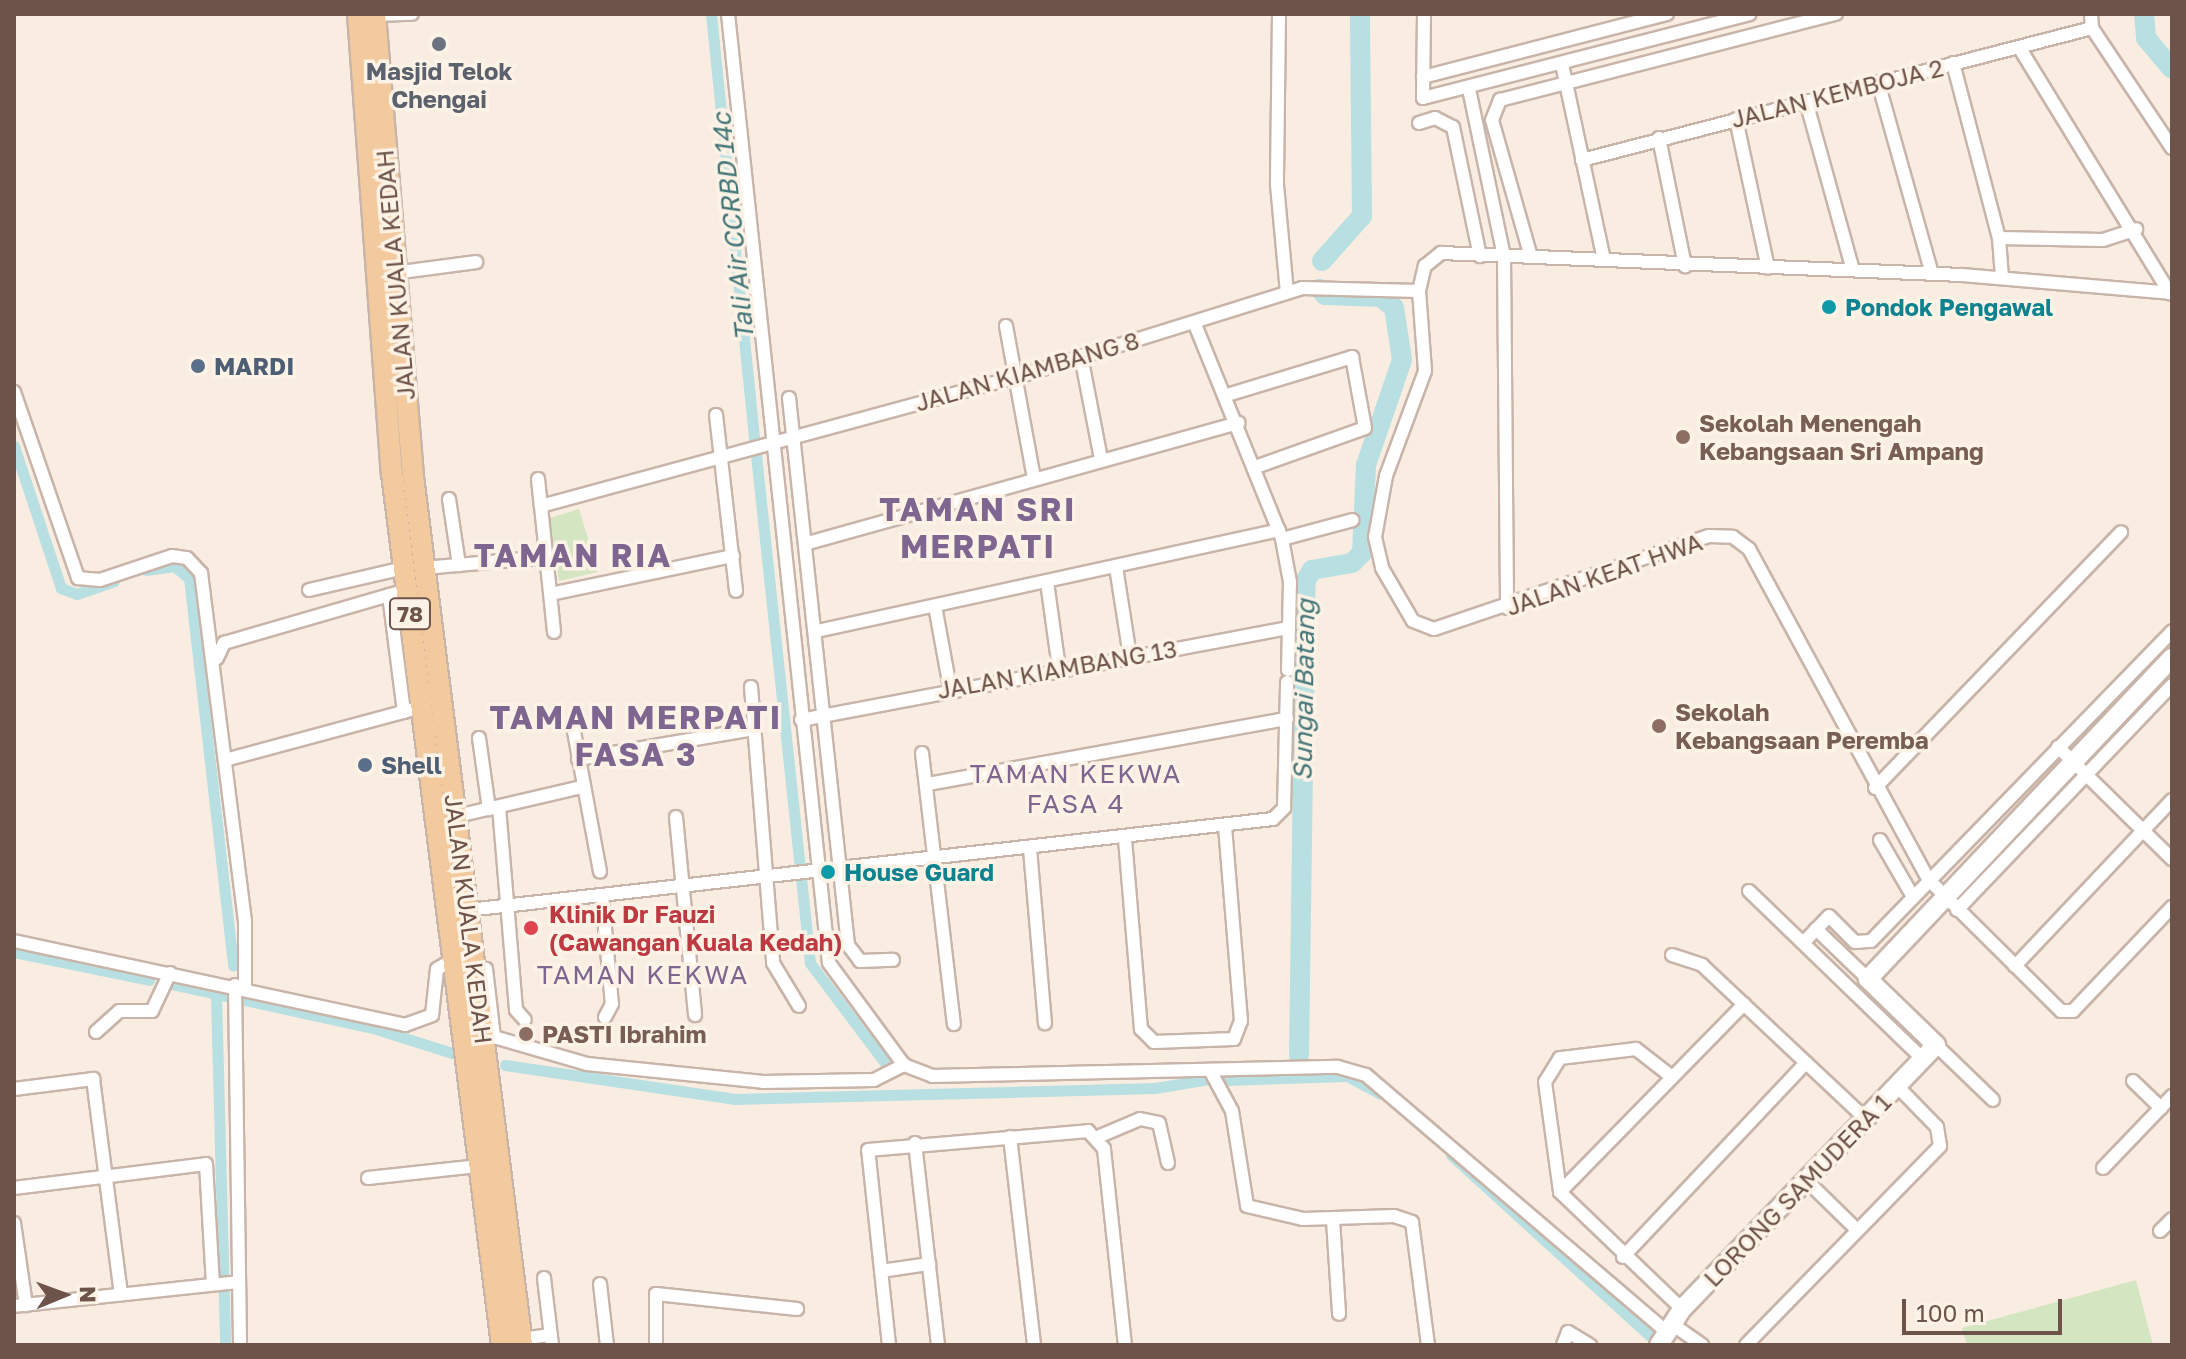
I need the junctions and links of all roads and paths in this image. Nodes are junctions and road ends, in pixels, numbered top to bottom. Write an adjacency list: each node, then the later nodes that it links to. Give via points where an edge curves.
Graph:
1 (358, 14): 23 (main road, JALAN KUALA KEDAH / 78)
2 (375, 14): 3 (street); 13 (main road, JALAN KUALA KEDAH / 78)
3 (412, 14)
4 (728, 14): 58 (street)
5 (1279, 14): 46 (street)
6 (1424, 14): 17 (street)
7 (1667, 14): 17 (street)
8 (1746, 14): 16 (street)
9 (1836, 14): 19 (street)
10 (2091, 14): 12 (street)
11 (2098, 14): 12 (street)
12 (2092, 28): 14 (street, JALAN KEMBOJA 2); 28 (street)
13 (376, 36): 23 (main road, via 363,42); 42 (main road, JALAN KUALA KEDAH / 78)
14 (2019, 47): 15 (street, JALAN KEMBOJA 2); 32 (street)
15 (1953, 63): 18 (street, JALAN KEMBOJA 2); 33 (street)
16 (1562, 64): 19 (street); 20 (street)
17 (1423, 77): 20 (street, via 1423,98)
18 (1878, 82): 21 (street, JALAN KEMBOJA 2); 43 (street)
19 (1565, 84): 29 (street); 36 (street, via 1500,100 1492,112)
20 (1469, 89): 25 (street)
21 (1806, 101): 22 (street, JALAN KEMBOJA 2); 41 (street)
22 (1736, 119): 27 (street, JALAN KEMBOJA 2); 40 (street)
23 (365, 122): 74 (main road, JALAN KUALA KEDAH / 78)
24 (1419, 123): 26 (street, via 1435,118)
25 (1473, 125): 26 (street); 30 (street)
26 (1453, 127): 31 (street)
27 (1659, 138): 29 (street, JALAN KEMBOJA 2); 39 (street)
28 (2172, 148)
29 (1582, 160): 37 (street)
30 (1485, 176): 31 (street); 35 (street)
31 (1466, 179): 34 (street)
32 (2136, 229): 33 (street, via 2103,240); 47 (street)
33 (1999, 238): 44 (street)
34 (1480, 256): 35 (street); 45 (street, via 1432,258)
35 (1504, 256): 36 (street); 81 (street)
36 (1531, 257): 37 (street)
37 (1604, 260): 39 (street)
38 (476, 262): 42 (street)
39 (1685, 266): 40 (street)
40 (1768, 268): 41 (street)
41 (1853, 270): 43 (street)
42 (394, 273): 74 (main road, JALAN KUALA KEDAH / 78)
43 (1932, 274): 44 (street)
44 (2002, 278): 47 (street)
45 (1419, 291): 46 (street, JALAN KIAMBANG 8); 81 (street, JALAN KEAT HWA, via 1425,371 1386,476 1376,554 1422,627)
46 (1287, 292): 48 (street, JALAN KIAMBANG 8)
47 (2171, 293)
48 (1194, 322): 50 (street, JALAN KIAMBANG 8); 53 (street)
49 (1006, 326): 51 (street)
50 (1081, 356): 51 (street, JALAN KIAMBANG 8); 59 (street)
51 (1017, 377): 57 (street, JALAN KIAMBANG 8); 63 (street)
52 (14, 392): 104 (street, via 78,578 100,580 172,556 187,558 201,573)
53 (1227, 395): 56 (street); 61 (street, via 1352,357 1367,421 1359,434)
54 (789, 398): 57 (street)
55 (716, 415): 60 (street)
56 (1239, 423): 59 (street); 61 (street)
57 (796, 438): 58 (street, JALAN KIAMBANG 8); 69 (street)
58 (774, 446): 60 (street, JALAN KIAMBANG 8); 96 (street)
59 (1101, 459): 63 (street)
60 (723, 461): 65 (street, JALAN KIAMBANG 8); 70 (street)
61 (1258, 466): 68 (street)
62 (538, 479): 65 (street)
63 (1034, 479): 69 (street)
64 (449, 499): 72 (street)
65 (542, 513): 71 (street)
66 (1353, 520): 68 (street)
67 (2121, 532): 108 (street)
68 (1280, 535): 73 (street); 82 (street)
69 (808, 543): 83 (street)
70 (733, 556): 77 (street); 79 (street)
71 (547, 557): 72 (street); 79 (street)
72 (459, 565): 74 (street)
73 (1116, 567): 75 (street); 86 (street)
74 (414, 568): 76 (street); 78 (main road, JALAN KUALA KEDAH / 78); 99 (main road); 111 (main road, JALAN KUALA KEDAH / 78)
75 (1047, 582): 80 (street); 89 (street)
76 (309, 590)
77 (736, 591)
78 (398, 593): 87 (street, via 224,643); 93 (main road, JALAN KUALA KEDAH / 78)
79 (551, 594): 85 (street)
80 (935, 606): 83 (street); 92 (street)
81 (1507, 608): 108 (street, JALAN KEAT HWA, via 1709,536 1733,537 1749,549)
82 (1287, 628): 86 (street, JALAN KIAMBANG 13); 95 (street)
83 (817, 631): 94 (street)
84 (2172, 631): 101 (street)
85 (554, 632)
86 (1130, 656): 89 (street, JALAN KIAMBANG 13)
87 (217, 658)
88 (2172, 658): 105 (street)
89 (1059, 669): 92 (street, JALAN KIAMBANG 13)
90 (2172, 685): 105 (street)
91 (751, 687): 98 (street)
92 (950, 688): 94 (street, JALAN KIAMBANG 13)
93 (413, 710): 99 (main road, JALAN KUALA KEDAH / 78); 104 (street)
94 (826, 711): 96 (street, JALAN KIAMBANG 13); 120 (street)
95 (1287, 719): 106 (street); 113 (street, via 1282,816)
96 (801, 720): 122 (street)
97 (573, 726): 103 (street)
98 (753, 729): 103 (street); 123 (street)
99 (425, 733): 137 (main road, JALAN KUALA KEDAH / 78)
100 (479, 738): 110 (street)
101 (2058, 747): 105 (street); 124 (street)
102 (922, 753): 106 (street)
103 (578, 759): 107 (street)
104 (225, 760): 143 (street, via 248,961)
105 (2079, 768): 114 (street); 129 (street)
106 (928, 784): 118 (street)
107 (582, 787): 110 (street); 121 (street)
108 (1875, 788): 124 (street, JALAN KEAT HWA)
109 (2172, 800): 114 (street)
110 (494, 808): 111 (street); 130 (street)
111 (457, 816): 132 (main road, JALAN KUALA KEDAH / 78)
112 (676, 817): 125 (street)
113 (1225, 825): 115 (street); 115 (street, via 1241,1021 1234,1039 1154,1042 1141,1029)
114 (2143, 831): 119 (street); 139 (street)
115 (1125, 839): 117 (street)
116 (1880, 840): 128 (street)
117 (1030, 849): 118 (street); 149 (street)
118 (937, 858): 120 (street); 150 (street)
119 (2172, 859)
120 (841, 871): 122 (street); 138 (street, via 853,956)
121 (600, 872)
122 (810, 874): 123 (street); 156 (street, via 829,963)
123 (764, 877): 125 (street); 145 (street, via 773,963)
124 (1929, 880): 128 (street); 129 (street, JALAN KEAT HWA)
125 (682, 886): 127 (street); 146 (street)
126 (1749, 891): 135 (street)
127 (602, 895): 130 (street); 147 (street, via 612,1004)
128 (1913, 897): 133 (street, via 1862,944 1829,916)
129 (1951, 904): 139 (street, JALAN KEAT HWA); 142 (street)
130 (508, 906): 132 (street); 148 (street, via 516,1010)
131 (2172, 907): 139 (street, JALAN KEAT HWA, via 2073,1011 2061,1011)
132 (468, 910): 140 (main road, JALAN KUALA KEDAH / 78)
133 (1816, 929): 135 (street); 142 (street)
134 (14, 941): 141 (street)
135 (1803, 943): 154 (street)
136 (1672, 955): 144 (street, via 1702,965)
137 (454, 959): 143 (street, via 437,969 432,1015 412,1025); 152 (main road, JALAN KUALA KEDAH / 78)
138 (893, 960)
139 (2015, 966)
140 (476, 967): 152 (main road, JALAN KUALA KEDAH / 78); 156 (street, via 486,969 494,1037 587,1064 763,1082 874,1080)
141 (170, 973): 143 (street); 151 (street, via 152,1011 119,1011)
142 (1868, 979): 153 (street)
143 (241, 992): 187 (street)
144 (1744, 1004): 155 (street); 158 (street)
145 (799, 1006)
146 (695, 1015)
147 (605, 1017)
148 (525, 1020)
149 (1045, 1023)
150 (954, 1024)
151 (96, 1032)
152 (474, 1034): 163 (main road, JALAN KUALA KEDAH / 78)
153 (1936, 1045): 154 (street, LORONG SAMUDERA 1); 164 (street)
154 (1923, 1059): 160 (street, LORONG SAMUDERA 1)
155 (1806, 1063): 166 (street); 183 (street)
156 (904, 1065): 157 (street, via 960,1079)
157 (1211, 1072): 179 (street, via 1232,1111 1247,1206); 193 (street, via 1338,1067 1366,1075)
158 (1672, 1077): 177 (street); 177 (street, via 1636,1049 1552,1062 1545,1082)
159 (2133, 1081): 165 (street)
160 (1897, 1086): 166 (street, LORONG SAMUDERA 1); 181 (street, via 1937,1127 1940,1146)
161 (14, 1089): 173 (street, via 93,1079)
162 (2172, 1096): 165 (street)
163 (481, 1098): 171 (main road, JALAN KUALA KEDAH / 78); 195 (main road, JALAN KUALA KEDAH / 78)
164 (1993, 1100)
165 (2161, 1108): 172 (street)
166 (1865, 1118): 175 (street, LORONG SAMUDERA 1)
167 (1100, 1136): 168 (street); 170 (street, via 1140,1119 1159,1123); 203 (street)
168 (1010, 1137): 169 (street); 202 (street)
169 (915, 1143): 184 (street); 185 (street, via 868,1150)
170 (1168, 1163)
171 (479, 1166): 174 (street); 195 (main road, JALAN KUALA KEDAH / 78)
172 (2103, 1168)
173 (105, 1175): 176 (street); 187 (street, via 206,1164); 189 (street)
174 (368, 1178)
175 (1806, 1180): 181 (street); 193 (street, LORONG SAMUDERA 1)
176 (14, 1188)
177 (1560, 1192): 183 (street)
178 (2172, 1219): 182 (street)
179 (1333, 1220): 192 (street); 204 (street, via 1394,1216 1412,1222)
180 (14, 1223): 190 (street)
181 (1856, 1229): 208 (street)
182 (2160, 1231)
183 (1623, 1257): 193 (street)
184 (929, 1264): 185 (street); 201 (street)
185 (881, 1271): 200 (street)
186 (544, 1278): 194 (street)
187 (225, 1283): 189 (street); 196 (street)
188 (600, 1284): 198 (street)
189 (121, 1294): 190 (street)
190 (20, 1306)
191 (797, 1309): 199 (street, via 656,1294)
192 (1339, 1314)
193 (1668, 1330): 207 (street)
194 (551, 1340): 195 (street)
195 (512, 1343): 197 (street)
196 (240, 1345)
197 (486, 1345)
198 (607, 1345)
199 (656, 1345)
200 (889, 1345)
201 (938, 1345)
202 (1034, 1345)
203 (1125, 1345)
204 (1428, 1345)
205 (1563, 1345): 206 (street, via 1568,1332)
206 (1590, 1345)
207 (1702, 1345)
208 (1746, 1345)

